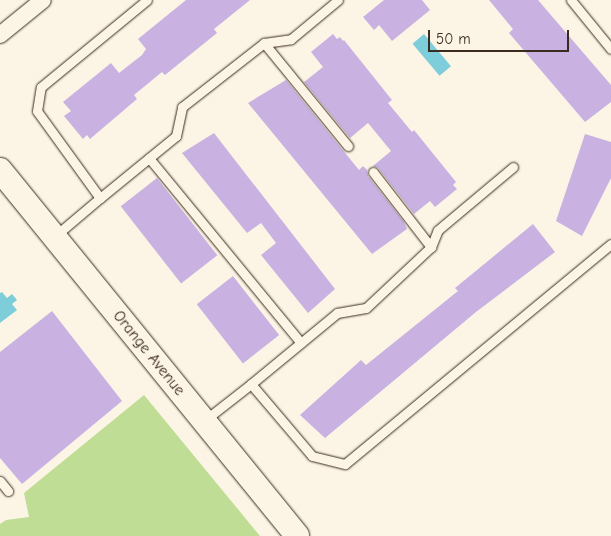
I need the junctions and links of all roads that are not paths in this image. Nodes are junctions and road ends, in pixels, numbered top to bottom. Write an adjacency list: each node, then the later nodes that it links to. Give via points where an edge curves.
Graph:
1 (43, 0): 5 (street)
2 (147, 0): 13 (lane, via 41,87 37,111)
3 (338, 0): 6 (lane, via 291,39)
4 (571, 0): 7 (lane)
5 (0, 35)
6 (264, 43): 8 (lane); 9 (lane, via 182,107 176,136)
7 (611, 49)
8 (348, 146)
9 (149, 158): 13 (lane); 17 (lane)
10 (513, 167): 16 (lane, via 438,230)
11 (0, 170): 14 (street, Orange Avenue)
12 (373, 172): 16 (lane)
13 (100, 198): 14 (lane)
14 (54, 236): 19 (street, Orange Avenue)
15 (611, 244): 18 (lane, via 344,464 312,456)
16 (431, 247): 17 (lane, via 366,308 337,313)
17 (301, 343): 18 (lane)
18 (251, 384): 19 (lane)
19 (205, 420): 22 (street, Orange Avenue)
20 (0, 481): 21 (lane)
21 (8, 491)
22 (297, 536)

